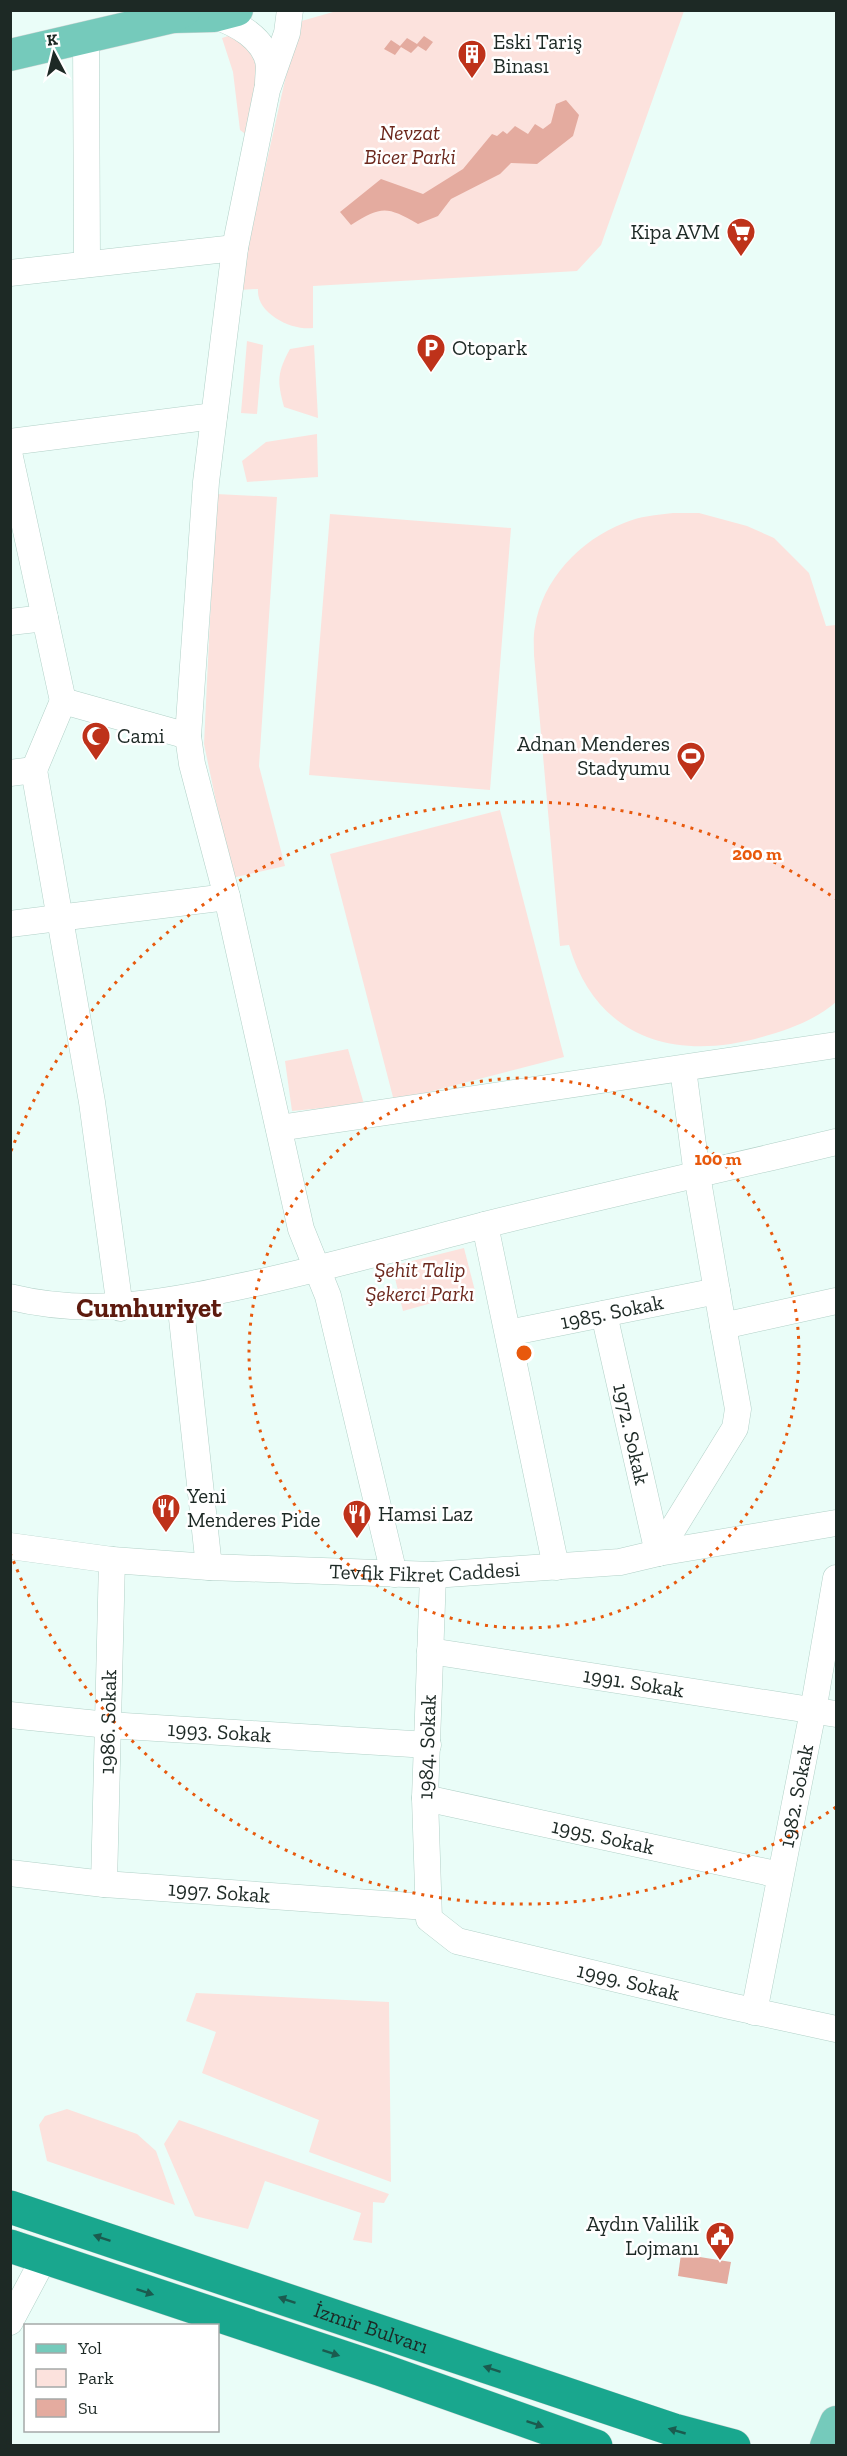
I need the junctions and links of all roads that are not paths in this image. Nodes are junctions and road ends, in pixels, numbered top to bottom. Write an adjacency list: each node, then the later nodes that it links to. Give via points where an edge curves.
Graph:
1 (273, 10): 6 (street)
2 (290, 10): 7 (street, via 287,33)
3 (202, 14): 4 (main road); 6 (street, via 246,30)
4 (86, 37): 5 (main road); 9 (street)
5 (10, 55)
6 (269, 63): 7 (street)
7 (267, 90): 8 (street)
8 (235, 248): 9 (street); 11 (street)
9 (87, 264): 10 (street)
10 (10, 273)
11 (214, 416): 12 (street); 17 (street)
12 (10, 442)
13 (10, 457): 14 (street)
14 (45, 618): 15 (street); 16 (street)
15 (10, 622)
16 (63, 701): 17 (street); 18 (street)
17 (188, 736): 19 (street)
18 (22, 772): 20 (street)
19 (227, 897): 20 (street); 24 (street)
20 (60, 918): 21 (street); 33 (street, via 92,1102)
21 (10, 924)
22 (837, 1045): 23 (street)
23 (683, 1069): 24 (street); 26 (street)
24 (279, 1128): 28 (street, via 304,1240)
25 (837, 1142): 26 (street)
26 (697, 1175): 27 (street); 29 (street)
27 (485, 1225): 28 (street); 36 (street)
28 (316, 1270): 31 (street); 43 (street, via 328,1296)
29 (717, 1291): 34 (street, 1985. Sokak); 35 (street)
30 (10, 1297): 33 (street, via 34,1303)
31 (180, 1300): 33 (street); 41 (street)
32 (837, 1301): 35 (street)
33 (120, 1308)
34 (604, 1314): 36 (street, 1985. Sokak); 39 (street, 1972. Sokak)
35 (723, 1326): 39 (street, via 738,1409 735,1428)
36 (508, 1333): 42 (street)
37 (837, 1523): 39 (street, Tevfik Fikret Caddesi)
38 (10, 1546): 40 (street, Tevfik Fikret Caddesi)
39 (658, 1553): 42 (street, Tevfik Fikret Caddesi, via 620,1562)
40 (112, 1560): 41 (street, Tevfik Fikret Caddesi); 49 (street, 1986. Sokak)
41 (209, 1567): 43 (street, Tevfik Fikret Caddesi)
42 (556, 1567): 44 (street, Tevfik Fikret Caddesi)
43 (394, 1574): 44 (street, Tevfik Fikret Caddesi)
44 (433, 1575): 46 (street, 1984. Sokak)
45 (837, 1578): 47 (street, 1982. Sokak)
46 (430, 1651): 47 (street, 1991. Sokak); 50 (street, 1984. Sokak)
47 (825, 1713): 53 (street, 1982. Sokak)
48 (10, 1715): 49 (street, 1993. Sokak)
49 (108, 1725): 50 (street, 1993. Sokak); 54 (street, 1986. Sokak)
50 (428, 1745): 51 (street, 1984. Sokak)
51 (425, 1798): 53 (street, 1995. Sokak); 55 (street, 1984. Sokak)
52 (10, 1874): 54 (street, 1997. Sokak)
53 (780, 1875): 56 (street, 1982. Sokak)
54 (104, 1884): 55 (street, 1997. Sokak)
55 (428, 1913): 56 (street, 1999. Sokak, via 458,1941)
56 (754, 2012): 57 (street, 1999. Sokak)
57 (837, 2029)
58 (10, 2207): 64 (highway, İzmir Bulvarı, one-way to 58, via 674,2430)
59 (10, 2246): 60 (highway, İzmir Bulvarı)
60 (44, 2258): 61 (street); 63 (highway, İzmir Bulvarı, one-way to 63)
61 (10, 2322)
62 (837, 2422): 65 (main road)
63 (596, 2445)
64 (734, 2445)
65 (826, 2445)

